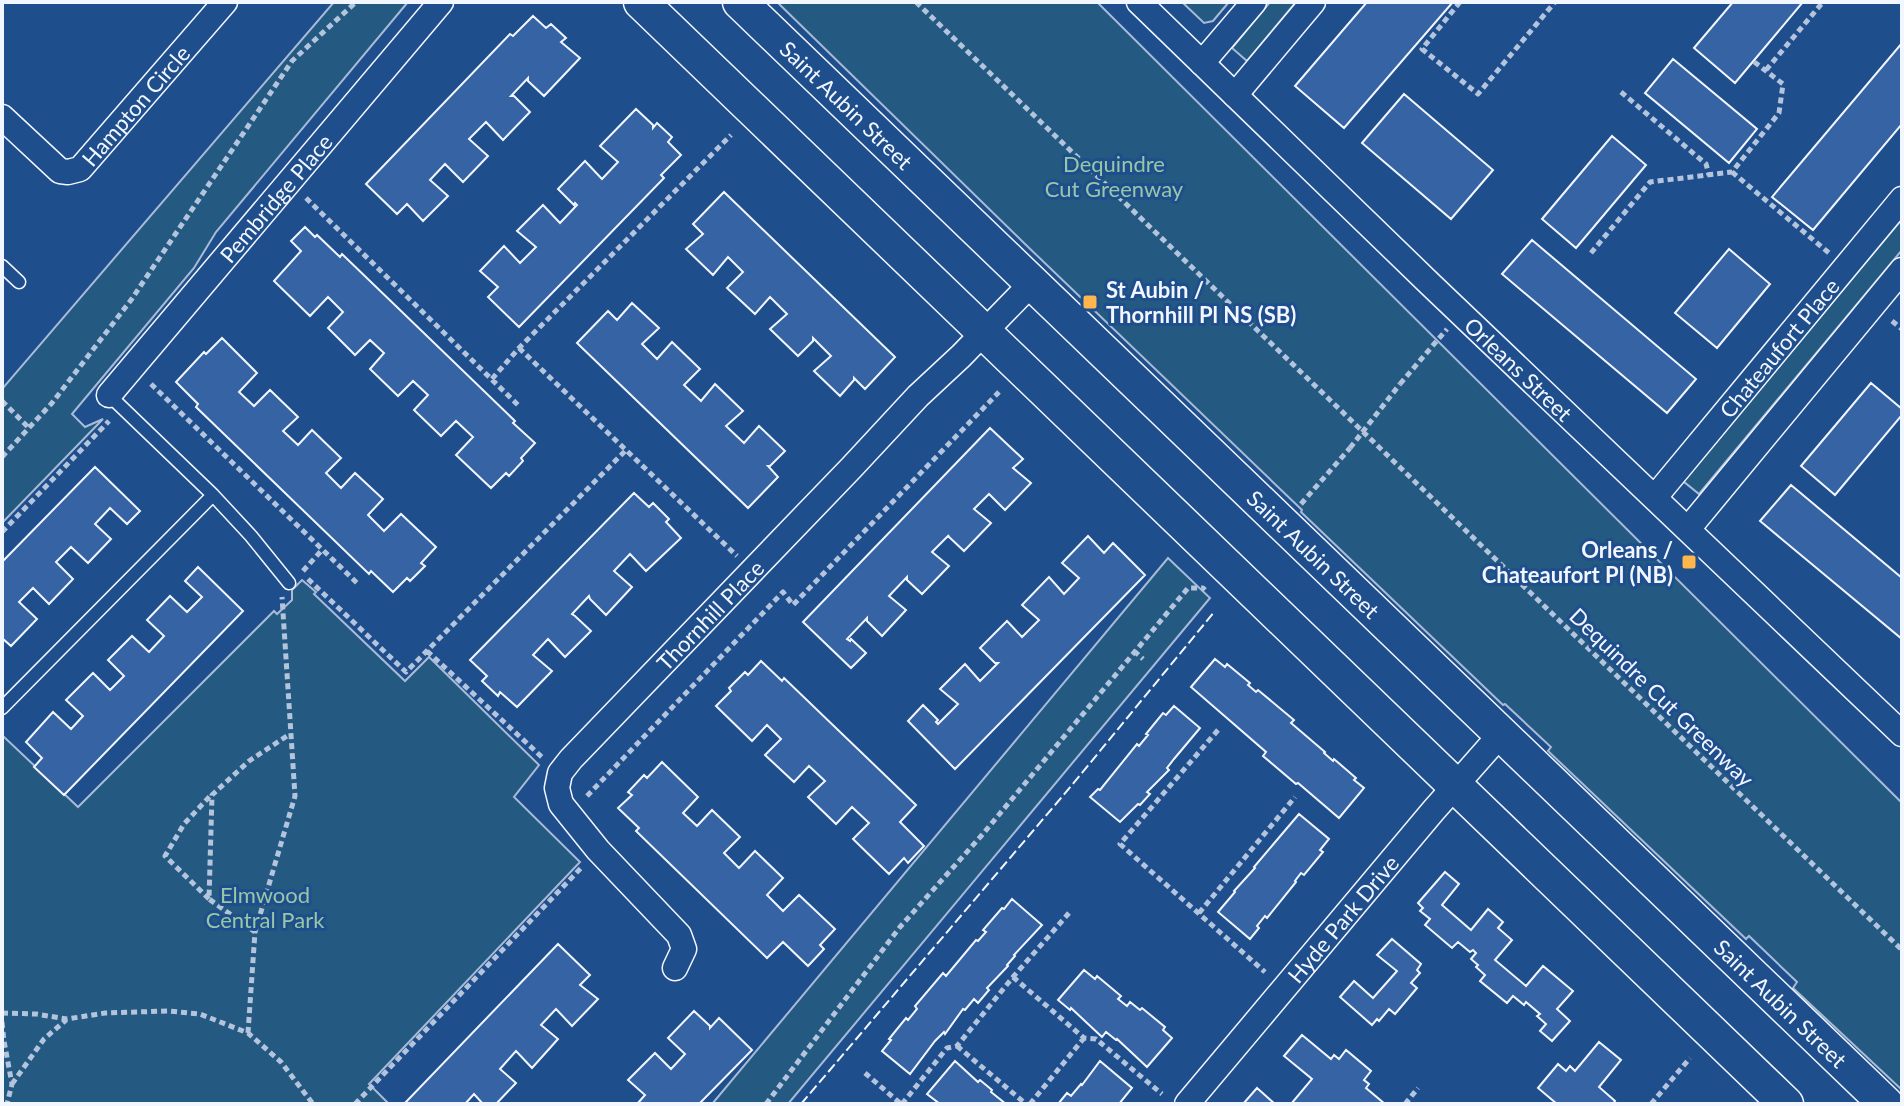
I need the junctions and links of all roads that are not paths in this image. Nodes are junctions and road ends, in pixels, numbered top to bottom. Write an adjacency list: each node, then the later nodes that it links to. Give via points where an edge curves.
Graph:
1 (225, 2): 10 (street, Hampton Circle, via 80,169 60,171)
2 (441, 2): 17 (street, Pembridge Place)
3 (641, 2): 16 (main road)
4 (740, 2): 15 (main road, Saint Aubin Street)
5 (1139, 2): 8 (street, Orleans Street)
6 (1254, 2): 8 (street)
7 (1313, 2): 9 (street)
8 (1202, 63): 9 (street, Orleans Street)
9 (1235, 95): 19 (street, Orleans Street)
10 (2, 117)
11 (1902, 199): 19 (street, Chateaufort Place)
12 (2, 266): 14 (lane)
13 (1902, 270): 20 (street, Chateaufort Place)
14 (19, 282)
15 (1032, 283): 16 (street, Thornhill Place); 23 (main road, Saint Aubin Street)
16 (984, 332): 25 (main road); 26 (street, Thornhill Place, via 560,773 561,804 679,935 684,949)
17 (109, 395): 18 (lane)
18 (213, 495): 21 (lane); 22 (lane)
19 (1655, 497): 20 (street, Orleans Street)
20 (1688, 529): 24 (street, Orleans Street)
21 (289, 583)
22 (2, 708)
23 (1501, 734): 25 (street, Hyde Park Drive); 29 (main road, Saint Aubin Street)
24 (1902, 734)
25 (1455, 785): 27 (street, Hyde Park Drive); 28 (main road)
26 (675, 968)
27 (1187, 1104)
28 (1786, 1104)
29 (1886, 1104)

